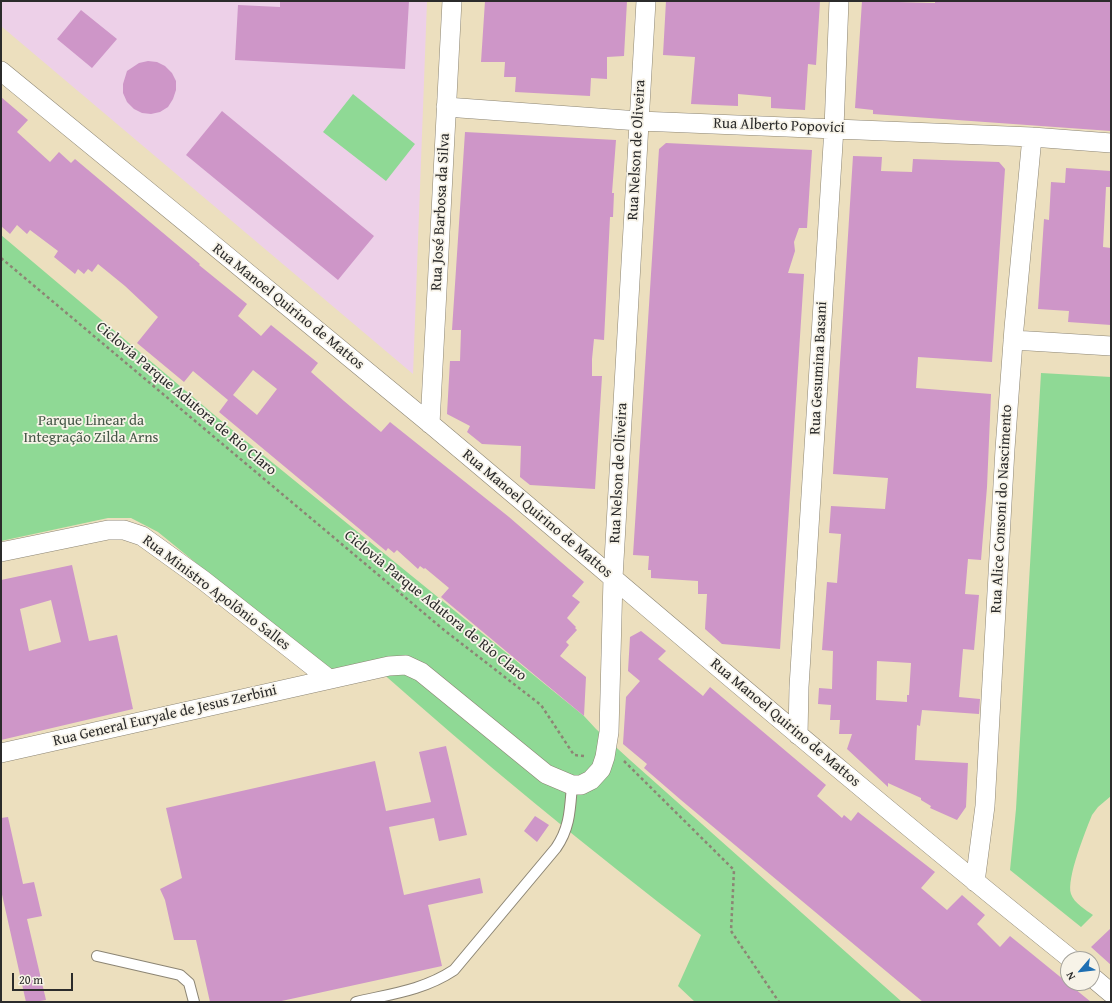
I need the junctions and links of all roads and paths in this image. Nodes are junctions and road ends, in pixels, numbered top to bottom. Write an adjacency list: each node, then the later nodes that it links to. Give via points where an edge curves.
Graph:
1 (452, 1): 5 (street, Rua José Barbosa da Silva)
2 (646, 1): 6 (street, Rua Nelson de Oliveira)
3 (839, 1): 7 (street, Rua Gesumina Basani)
4 (1, 71): 13 (street, Rua Manoel Quirino de Mattos)
5 (446, 108): 6 (street, Rua Alberto Popovici); 13 (street, Rua José Barbosa da Silva)
6 (639, 121): 7 (street, Rua Alberto Popovici); 15 (street, Rua Nelson de Oliveira)
7 (834, 128): 8 (street, Rua Alberto Popovici); 17 (street, Rua Gesumina Basani)
8 (1032, 137): 9 (street, Rua Alberto Popovici); 11 (street, Rua Alice Consoni do Nascimento)
9 (1111, 143)
10 (1, 258): 19 (path, Ciclovia Parque Adutora de Rio Claro, via 444,630 541,705 574,755)
11 (1013, 340): 12 (street); 21 (street, Rua Alice Consoni do Nascimento, via 985,806)
12 (1111, 346)
13 (430, 424): 15 (street, Rua Manoel Quirino de Mattos)
14 (1, 552): 16 (street, Rua Ministro Apolônio Salles, via 108,530 124,530 142,536 203,580)
15 (613, 578): 17 (street, Rua Manoel Quirino de Mattos); 19 (street, Rua Nelson de Oliveira, via 609,732)
16 (329, 679): 18 (street, Rua General Euryale de Jesus Zerbini); 20 (street, via 389,666 406,665 421,672 546,774)
17 (798, 735): 21 (street, Rua Manoel Quirino de Mattos)
18 (1, 753)
19 (605, 757): 20 (street, Rua Nelson de Oliveira, via 600,770 591,780 581,785); 28 (path, Ciclovia Parque Adutora de Rio Claro, via 622,758 734,870 731,930)
20 (572, 785): 27 (lane, via 570,818 565,835 454,970 423,987)
21 (975, 882): 22 (street, Rua Manoel Quirino de Mattos)
22 (1061, 951)
23 (97, 956): 26 (lane, via 180,975 189,983)
24 (1100, 984): 25 (street)
25 (1111, 993)
26 (194, 1002)
27 (356, 1002)
28 (779, 1002)

